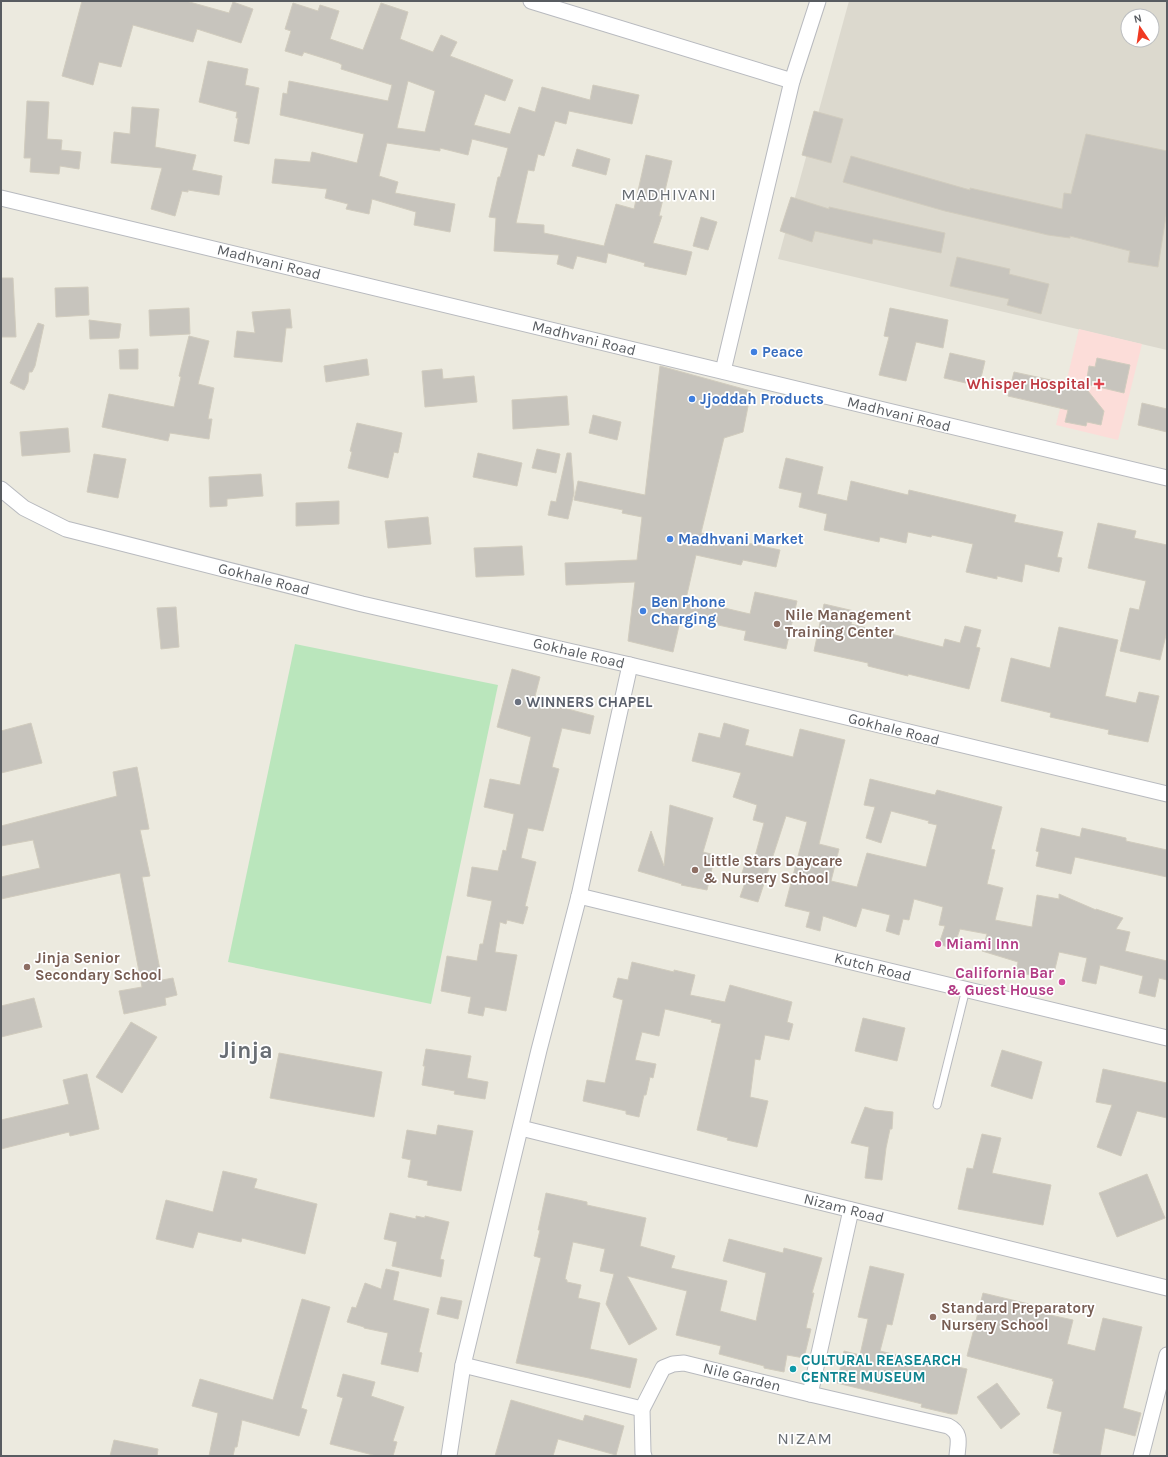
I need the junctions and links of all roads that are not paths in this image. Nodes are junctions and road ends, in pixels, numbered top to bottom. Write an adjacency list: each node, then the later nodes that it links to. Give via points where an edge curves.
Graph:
1 (531, 1): 3 (street)
2 (818, 1): 3 (street)
3 (792, 81): 5 (street)
4 (1, 198): 5 (street, Madhvani Road)
5 (723, 371): 6 (street, Madhvani Road)
6 (1167, 478)
7 (1, 489): 8 (street, Gokhale Road, via 24,508 66,529 362,604)
8 (630, 665): 9 (street, Gokhale Road); 10 (street)
9 (1167, 794)
10 (579, 896): 11 (street, Kutch Road); 14 (street)
11 (966, 989): 12 (street, Kutch Road); 13 (lane)
12 (1167, 1038)
13 (936, 1105)
14 (521, 1128): 15 (street, Nizam Road); 18 (street)
15 (851, 1210): 16 (street, Nizam Road); 19 (street)
16 (1167, 1288)
17 (1167, 1355): 24 (street)
18 (463, 1365): 20 (street); 21 (street)
19 (810, 1394): 20 (street, Nile Garden, via 684,1363 663,1368); 23 (street, Nile Garden, via 948,1426 955,1430 958,1437)
20 (642, 1409): 22 (street, Nile Garden)
21 (449, 1456)
22 (644, 1456)
23 (957, 1456)
24 (1141, 1456)

